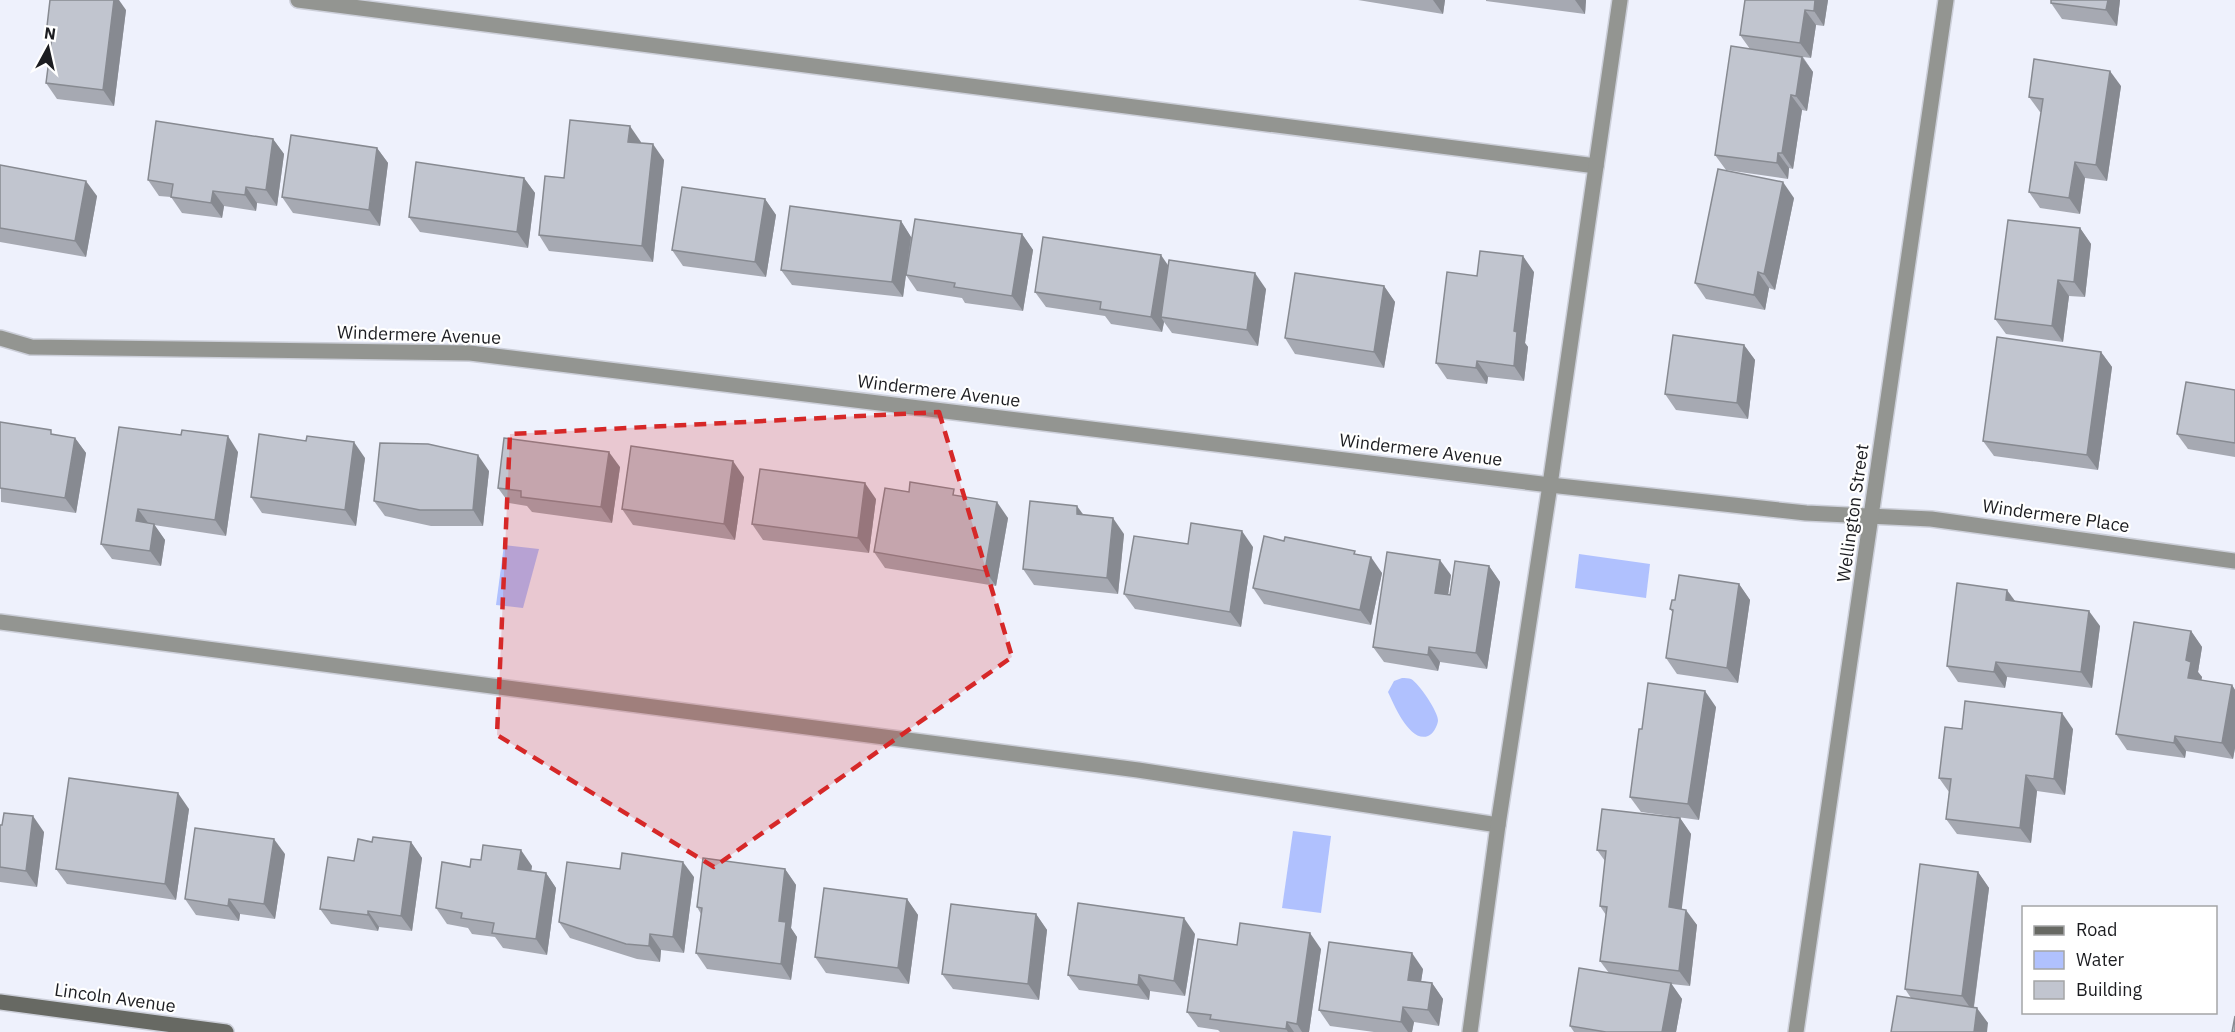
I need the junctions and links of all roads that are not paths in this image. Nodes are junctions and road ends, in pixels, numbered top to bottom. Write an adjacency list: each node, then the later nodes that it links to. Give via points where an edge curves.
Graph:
1 (298, 0): 4 (street)
2 (1620, 0): 4 (street)
3 (1946, 0): 7 (street, Wellington Street)
4 (1596, 166): 6 (street)
5 (0, 338): 6 (street, Windermere Avenue, via 31,347 470,353)
6 (1550, 485): 7 (street, Windermere Avenue); 10 (street)
7 (1872, 517): 8 (street, Windermere Place, via 1930,519); 14 (street, Wellington Street)
8 (2235, 561)
9 (0, 622): 10 (street, via 1126,769)
10 (1498, 825): 13 (street)
11 (0, 1002): 12 (main road, Lincoln Avenue)
12 (226, 1032)
13 (1470, 1032)
14 (1796, 1032)

